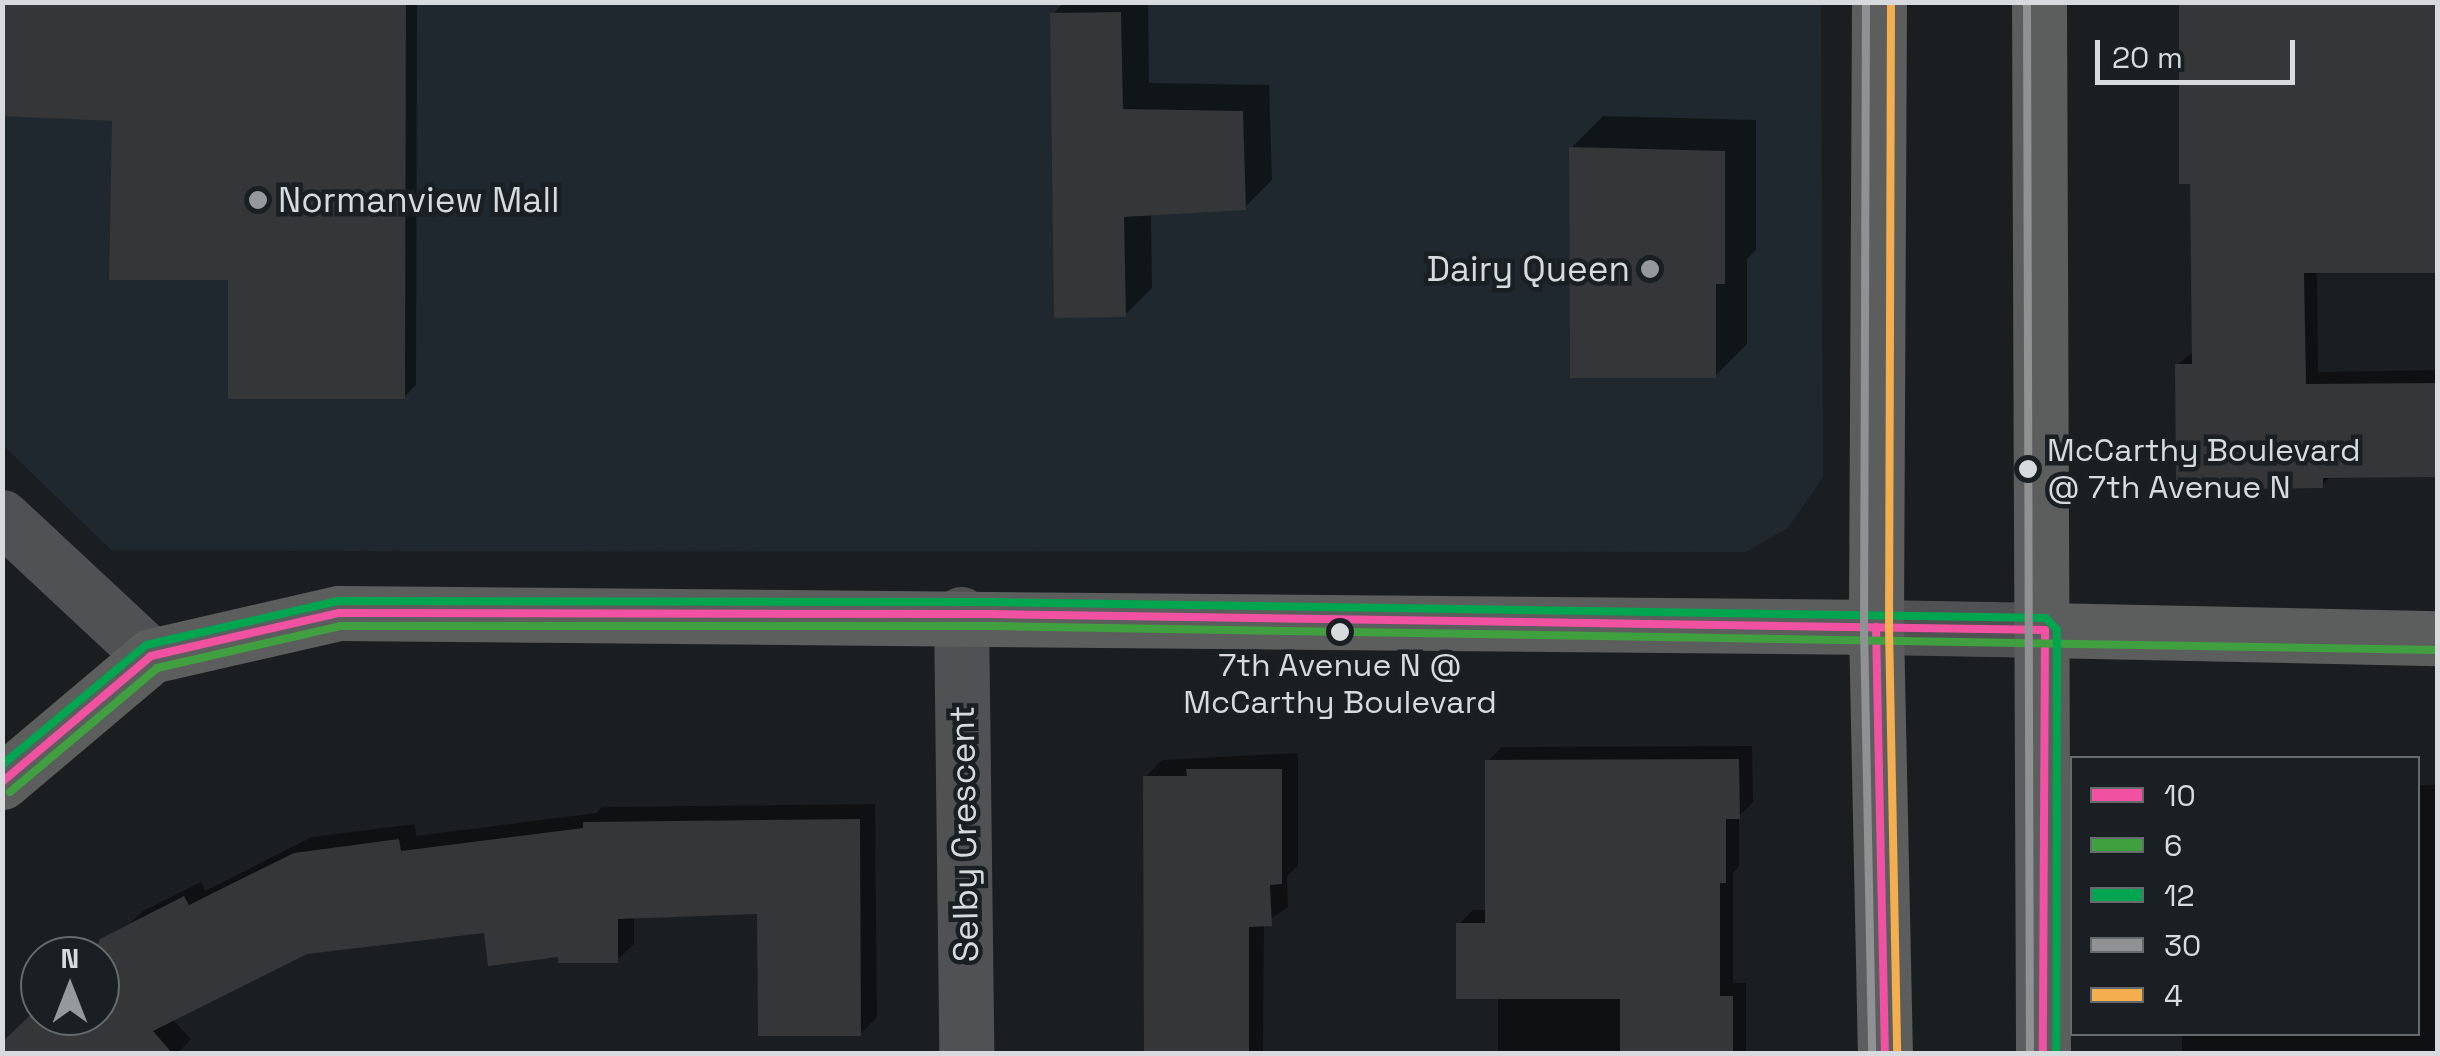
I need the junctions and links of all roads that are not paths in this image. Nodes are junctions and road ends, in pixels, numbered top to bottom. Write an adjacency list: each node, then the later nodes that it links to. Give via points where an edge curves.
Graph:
1 (1879, 2): 5 (street)
2 (2038, 2): 6 (street)
3 (2, 516): 8 (street)
4 (961, 614): 5 (street); 8 (street, via 339,613); 10 (street, Selby Crescent)
5 (1876, 627): 6 (street); 11 (street)
6 (2045, 630): 7 (street); 12 (street)
7 (2438, 638)
8 (151, 656): 9 (street)
9 (2, 782)
10 (966, 1054)
11 (1885, 1054)
12 (2043, 1054)

